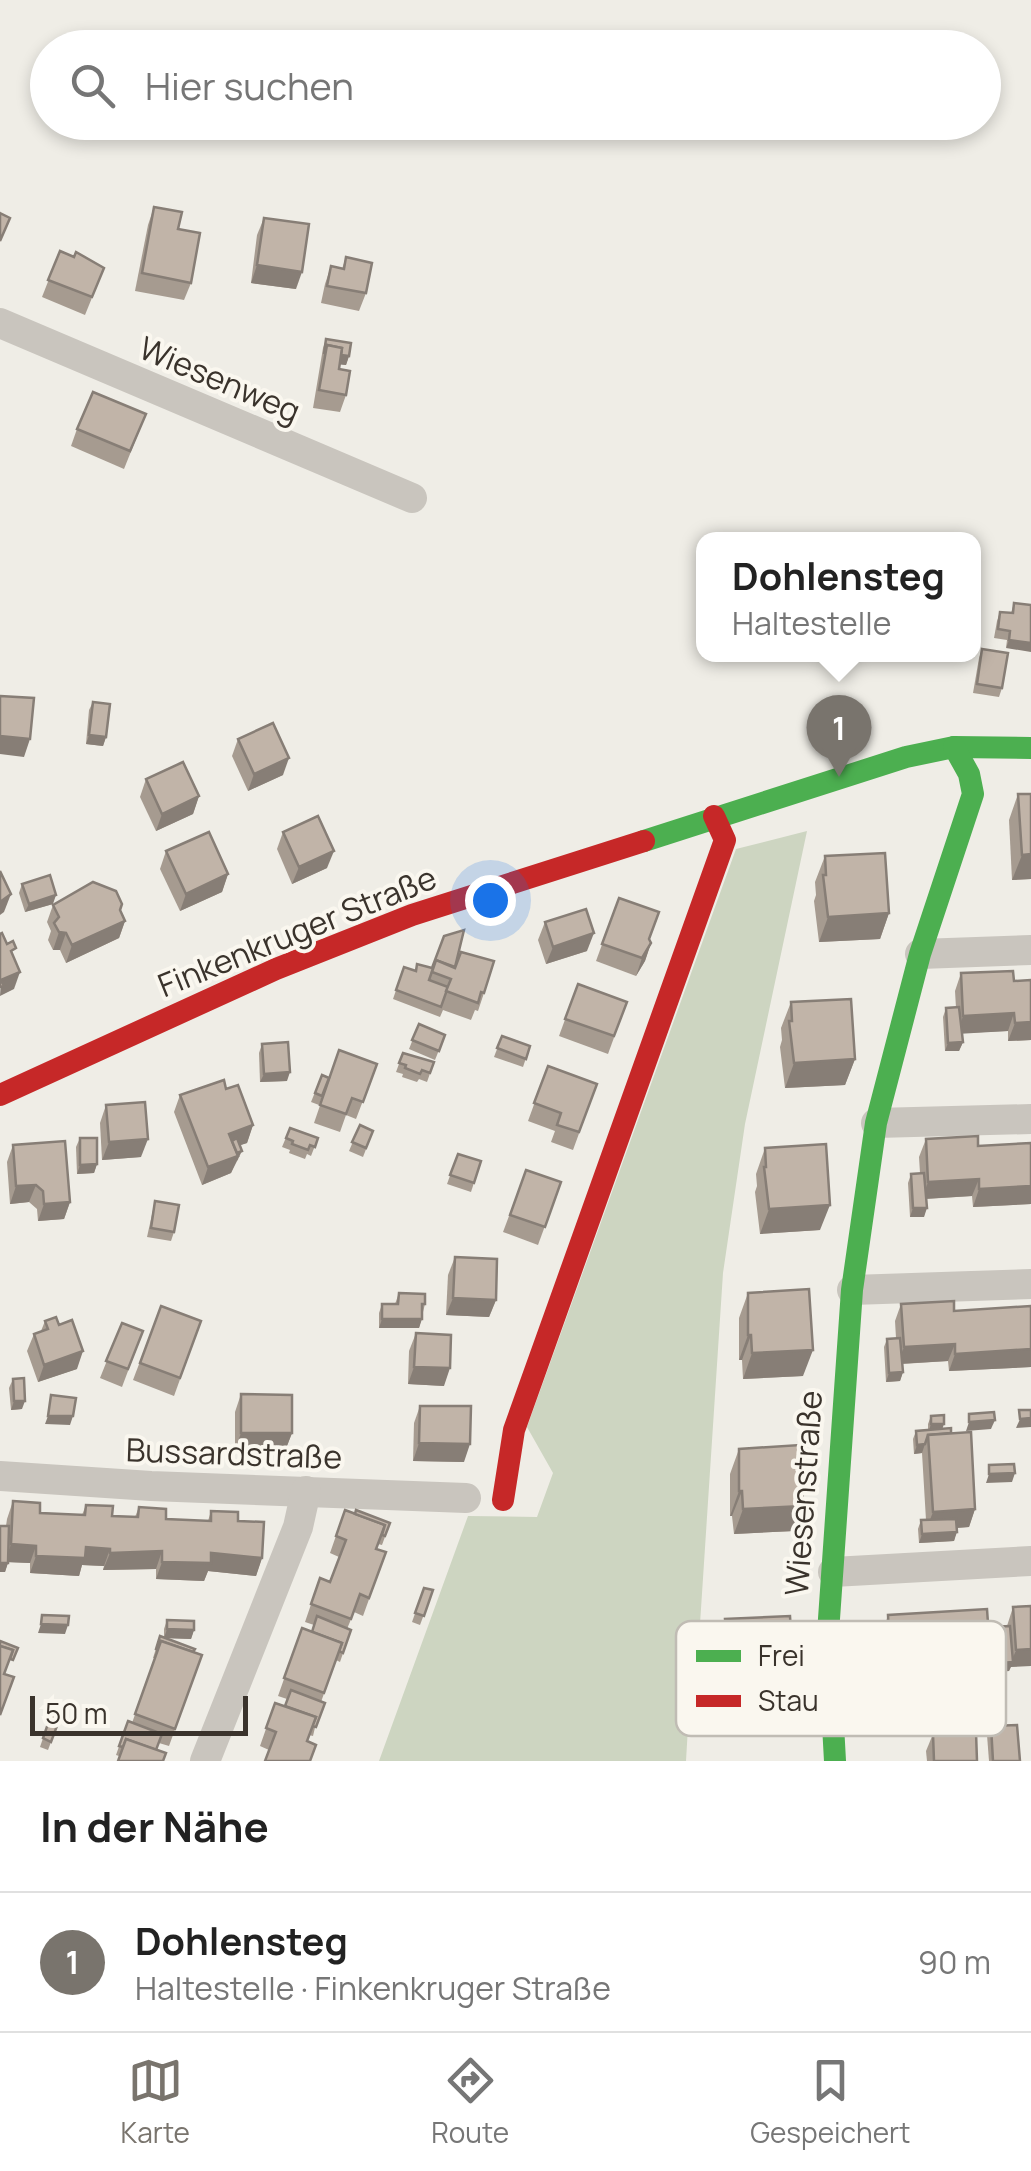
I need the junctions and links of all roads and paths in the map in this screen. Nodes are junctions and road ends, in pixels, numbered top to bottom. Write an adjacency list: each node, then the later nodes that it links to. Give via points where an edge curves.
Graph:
1 (0, 324): 2 (street, Wiesenweg)
2 (412, 498)
3 (954, 747): 4 (street, Finkenkruger Straße); 5 (street, Finkenkruger Straße); 7 (street, Wiesenstraße, via 973,794)
4 (1031, 748)
5 (714, 816): 8 (street, Finkenkruger Straße, via 412,915); 16 (street, via 725,840 514,1430)
6 (1031, 950): 7 (street)
7 (920, 954): 10 (street, Wiesenstraße)
8 (0, 1095)
9 (1031, 1119): 10 (street)
10 (876, 1123): 12 (street, Wiesenstraße)
11 (1031, 1284): 12 (street)
12 (852, 1290): 18 (street, Wiesenstraße)
13 (0, 1476): 14 (street, Bussardstraße)
14 (306, 1491): 15 (street, Bussardstraße); 21 (street, via 298,1527)
15 (466, 1498)
16 (503, 1500)
17 (1031, 1561): 18 (street)
18 (833, 1572): 19 (street, Wiesenstraße)
19 (829, 1621)
20 (834, 1736): 22 (street, Wiesenstraße)
21 (205, 1761)
22 (835, 1761)

